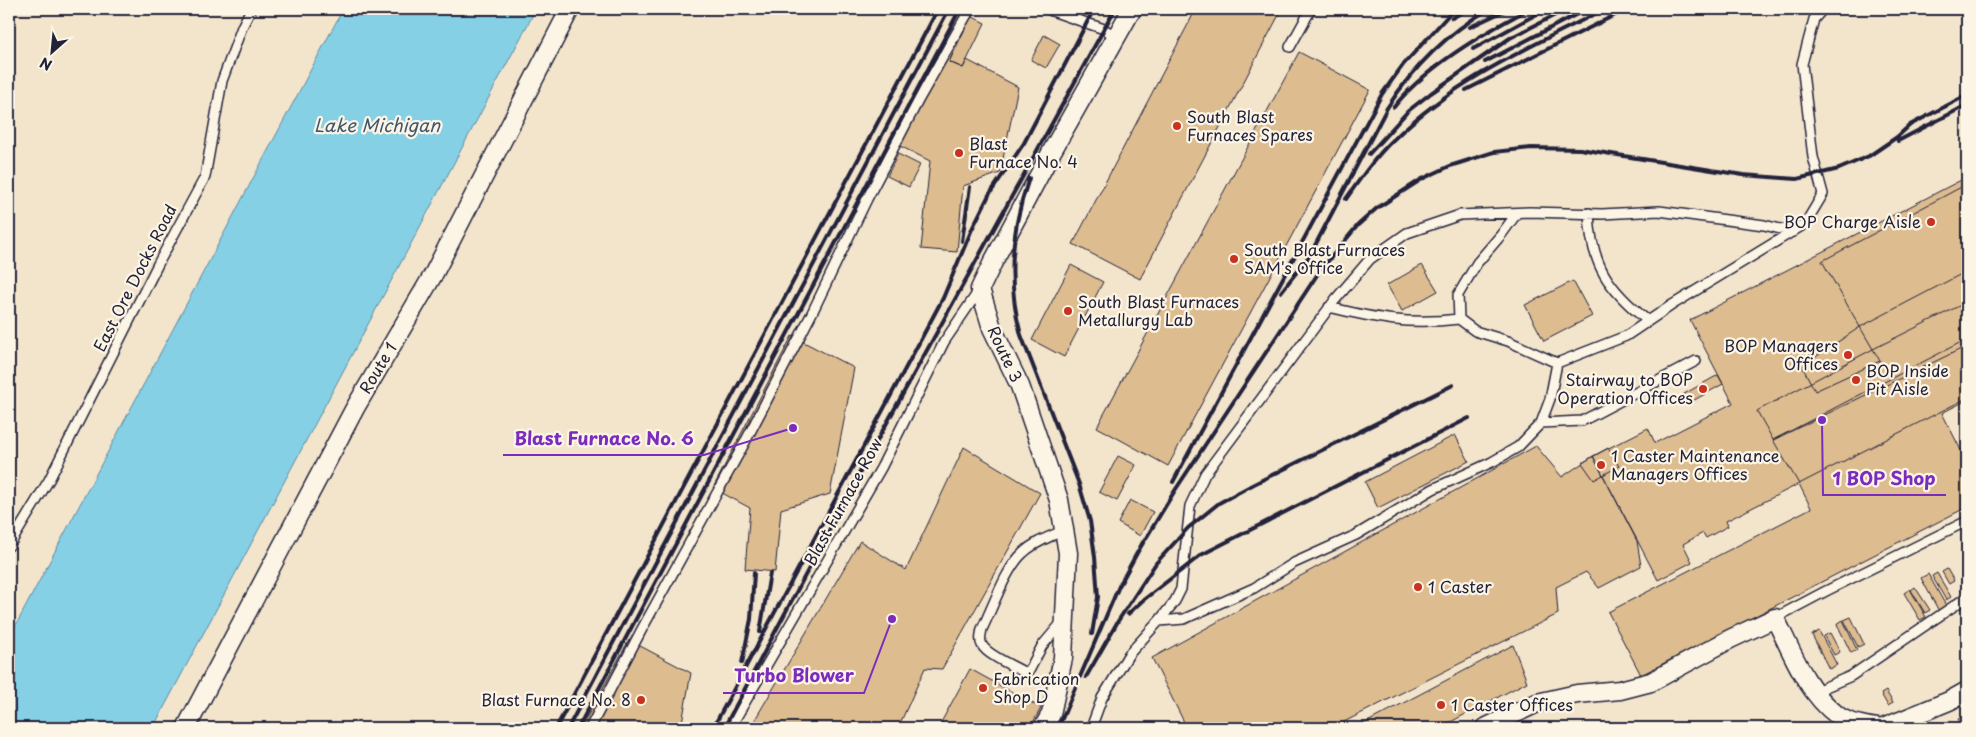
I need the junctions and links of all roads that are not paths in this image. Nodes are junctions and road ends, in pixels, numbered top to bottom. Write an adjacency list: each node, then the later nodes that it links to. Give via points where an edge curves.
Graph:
1 (251, 9): 22 (lane, East Ore Docks Road, via 222,81 205,176 49,480)
2 (570, 9): 30 (street, Route 1, via 433,275 355,408)
3 (970, 9): 31 (lane, via 919,99 748,436)
4 (1049, 9): 8 (lane)
5 (1132, 9): 8 (street)
6 (1311, 9): 9 (lane)
7 (1823, 9): 12 (lane, via 1814,19 1802,64 1813,157 1823,194 1805,224)
8 (1117, 37): 13 (street, via 1052,151)
9 (1290, 47)
10 (1517, 212): 11 (lane); 14 (lane, via 1460,215 1407,233 1370,259); 15 (lane, via 1476,263 1458,296)
11 (1588, 214): 12 (lane, via 1659,212 1764,225); 16 (lane, via 1590,238 1601,270 1612,289)
12 (1793, 232): 16 (lane)
13 (980, 289): 21 (street, Route 3, via 992,328 1020,386 1059,500); 32 (lane, Blast Furnace Row, via 944,342 881,468)
14 (1329, 307): 15 (lane, via 1406,322); 26 (lane, via 1205,474 1190,506 1181,589)
15 (1459, 319): 18 (lane, via 1475,331 1508,341)
16 (1648, 321): 18 (lane, via 1626,336)
17 (1696, 361): 19 (lane, via 1582,421)
18 (1557, 363): 19 (lane)
19 (1541, 423): 26 (lane, via 1518,447 1492,462 1433,489 1356,534 1294,563 1254,588 1184,619)
20 (1967, 521): 25 (lane)
21 (1064, 530): 24 (street, Route 3, via 1068,553); 24 (lane, via 1040,541 1013,563 982,629 982,646 1024,672 1029,671 1042,646)
22 (9, 546)
23 (1967, 597): 28 (lane, via 1851,676)
24 (1066, 617): 33 (street, Route 3, via 1063,658 1051,714)
25 (1775, 618): 28 (street); 35 (street, via 1651,682 1537,703)
26 (1159, 621): 34 (lane, via 1129,654 1102,698)
27 (1967, 691): 29 (street)
28 (1814, 692): 36 (street, via 1838,716 1860,726)
29 (1904, 725): 37 (street)
30 (186, 728)
31 (590, 728)
32 (730, 728)
33 (1043, 728)
34 (1091, 728)
35 (1485, 728)
36 (1877, 728)
37 (1883, 728)

